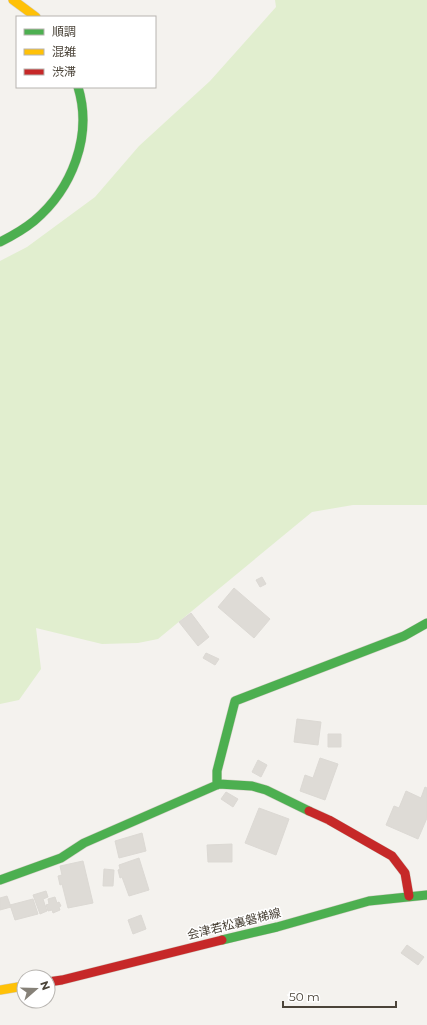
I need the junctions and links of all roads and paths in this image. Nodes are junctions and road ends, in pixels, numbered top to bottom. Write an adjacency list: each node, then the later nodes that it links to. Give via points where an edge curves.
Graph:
1 (13, 0): 2 (street)
2 (35, 16)
3 (78, 88): 4 (street, via 84,114 82,136 70,174 51,205 39,217 10,238)
4 (0, 242)
5 (427, 623): 6 (street, via 396,639 235,701 217,771)
6 (217, 785): 7 (street, via 84,843 61,858); 9 (street, via 252,786 266,790 329,820 392,856 405,873)
7 (0, 880)
8 (427, 895): 9 (street, 会津若松裏磐梯線)
9 (409, 896): 10 (street, 会津若松裏磐梯線, via 369,902)
10 (56, 981)
11 (16, 987): 12 (street)
12 (0, 990)

